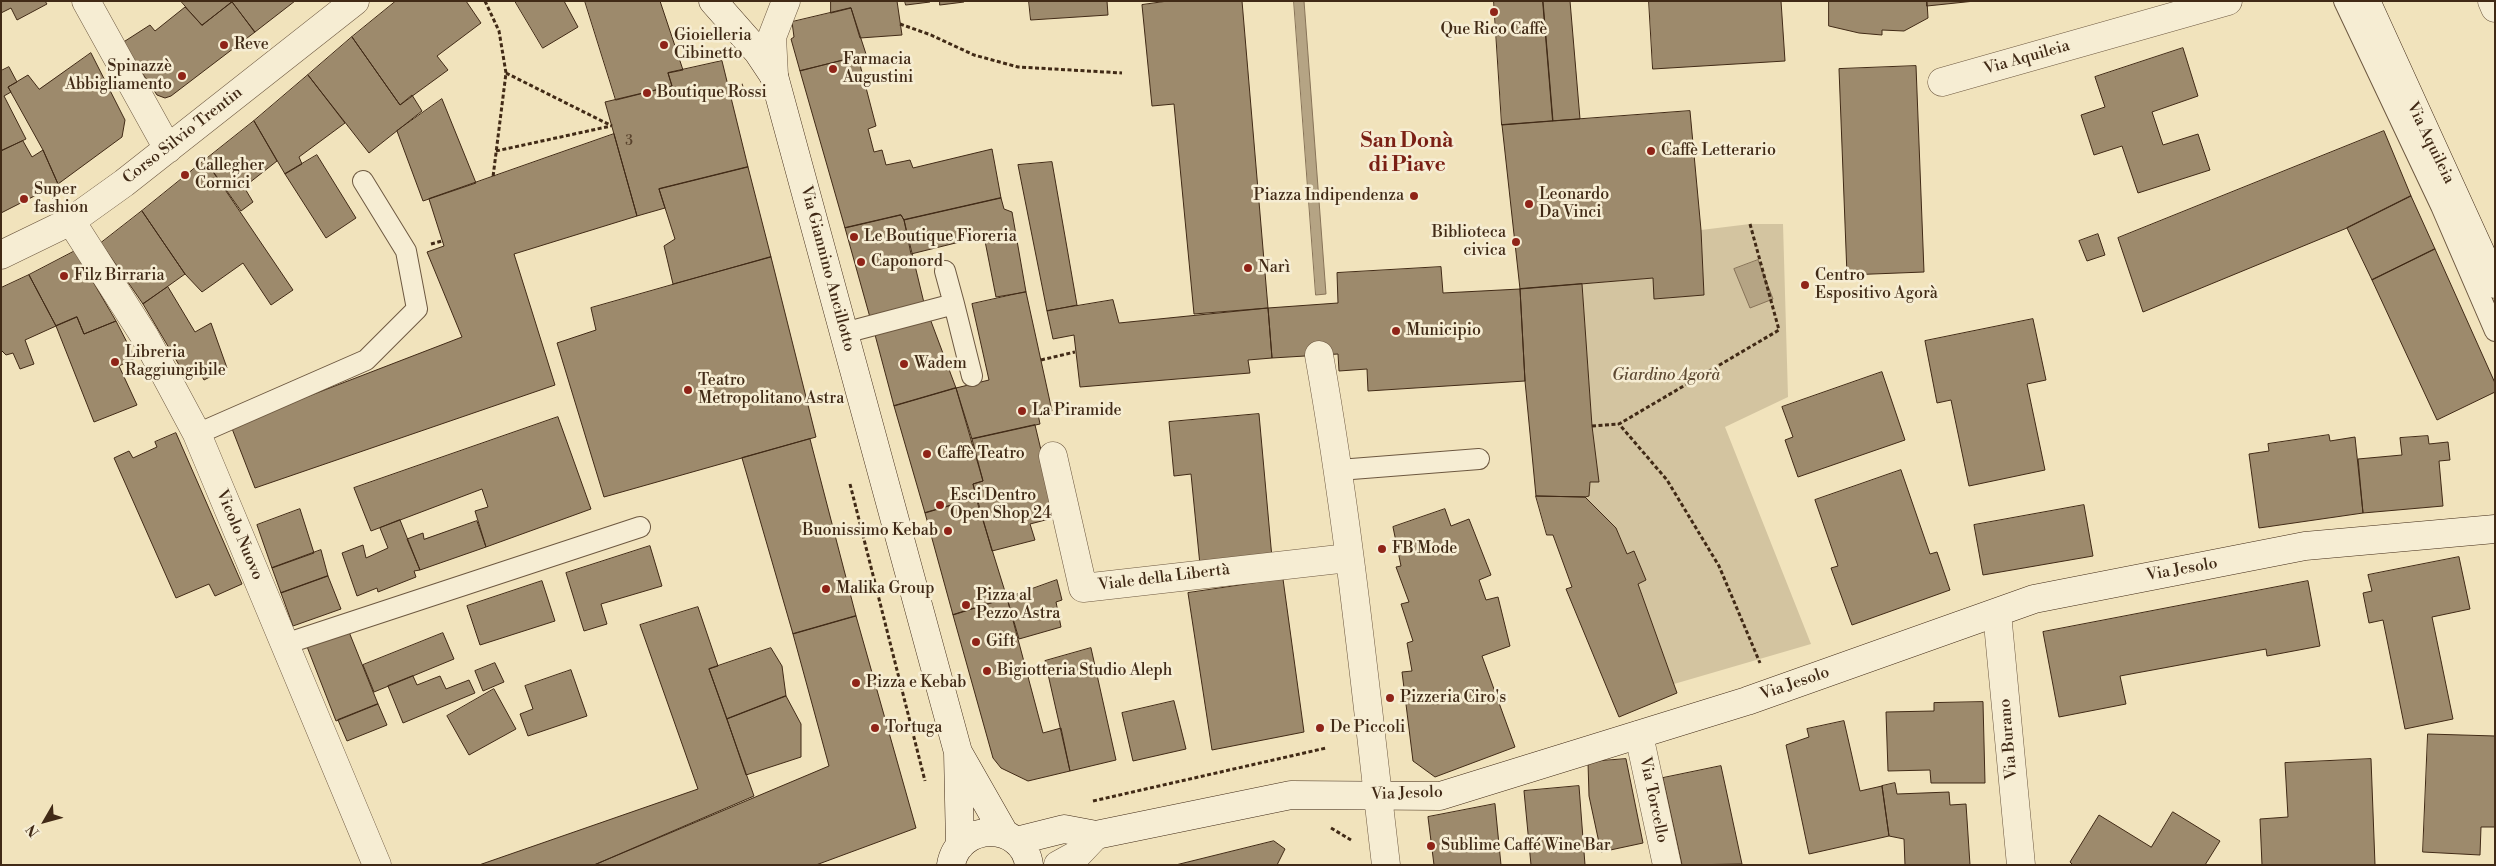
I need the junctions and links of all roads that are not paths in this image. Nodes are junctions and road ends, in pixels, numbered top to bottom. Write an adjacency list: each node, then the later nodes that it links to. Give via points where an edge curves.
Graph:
1 (86, 1): 12 (street)
2 (355, 1): 12 (street, Corso Silvio Trentin)
3 (713, 1): 10 (street, via 758,52)
4 (786, 1): 10 (street, via 772,37)
5 (2228, 1): 11 (street, Via Aquileia)
6 (2344, 1): 20 (lane, via 2441,206)
7 (2366, 1): 17 (street, Via Aquileia)
8 (2492, 1): 9 (street)
9 (2495, 8)
10 (774, 76): 19 (street, Via Giannino Ancillotto)
11 (1942, 82)
12 (168, 149): 14 (street, Corso Silvio Trentin)
13 (363, 181): 23 (lane, via 406,251 417,309 366,360)
14 (71, 221): 15 (street, Corso Silvio Trentin); 23 (street, Vicolo Nuovo, via 145,337)
15 (1, 255)
16 (946, 271): 18 (lane)
17 (2495, 284)
18 (954, 304): 19 (lane); 22 (lane)
19 (844, 332): 33 (street, Via Giannino Ancillotto)
20 (2495, 332)
21 (1319, 355): 26 (street)
22 (972, 376)
23 (197, 434): 31 (street, Vicolo Nuovo)
24 (1053, 456): 29 (street, Viale della Libertà, via 1083,588)
25 (1479, 458): 26 (lane)
26 (1339, 470): 29 (street)
27 (640, 527): 31 (lane)
28 (2495, 529): 30 (street, Via Jesolo, via 2305,546 2034,599)
29 (1348, 558): 34 (street)
30 (1997, 612): 32 (street, Via Jesolo, via 1772,692); 42 (street, Via Burano)
31 (285, 644): 38 (street, Vicolo Nuovo)
32 (1639, 735): 34 (street, Via Jesolo, via 1440,796); 41 (street, Via Torcello)
33 (958, 752): 36 (street, Via Giannino Ancillotto); 37 (street, Via Giannino Ancillotto)
34 (1380, 796): 35 (street, Via Jesolo, via 1291,795); 40 (street)
35 (1096, 835): 36 (street, Via Jesolo, via 1064,829); 39 (street, via 1078,854)
36 (1016, 847): 37 (street, Via Jesolo, via 982,832 973,835)
37 (955, 855)
38 (377, 865)
39 (1058, 865)
40 (1386, 865)
41 (1667, 865)
42 (2021, 865)

